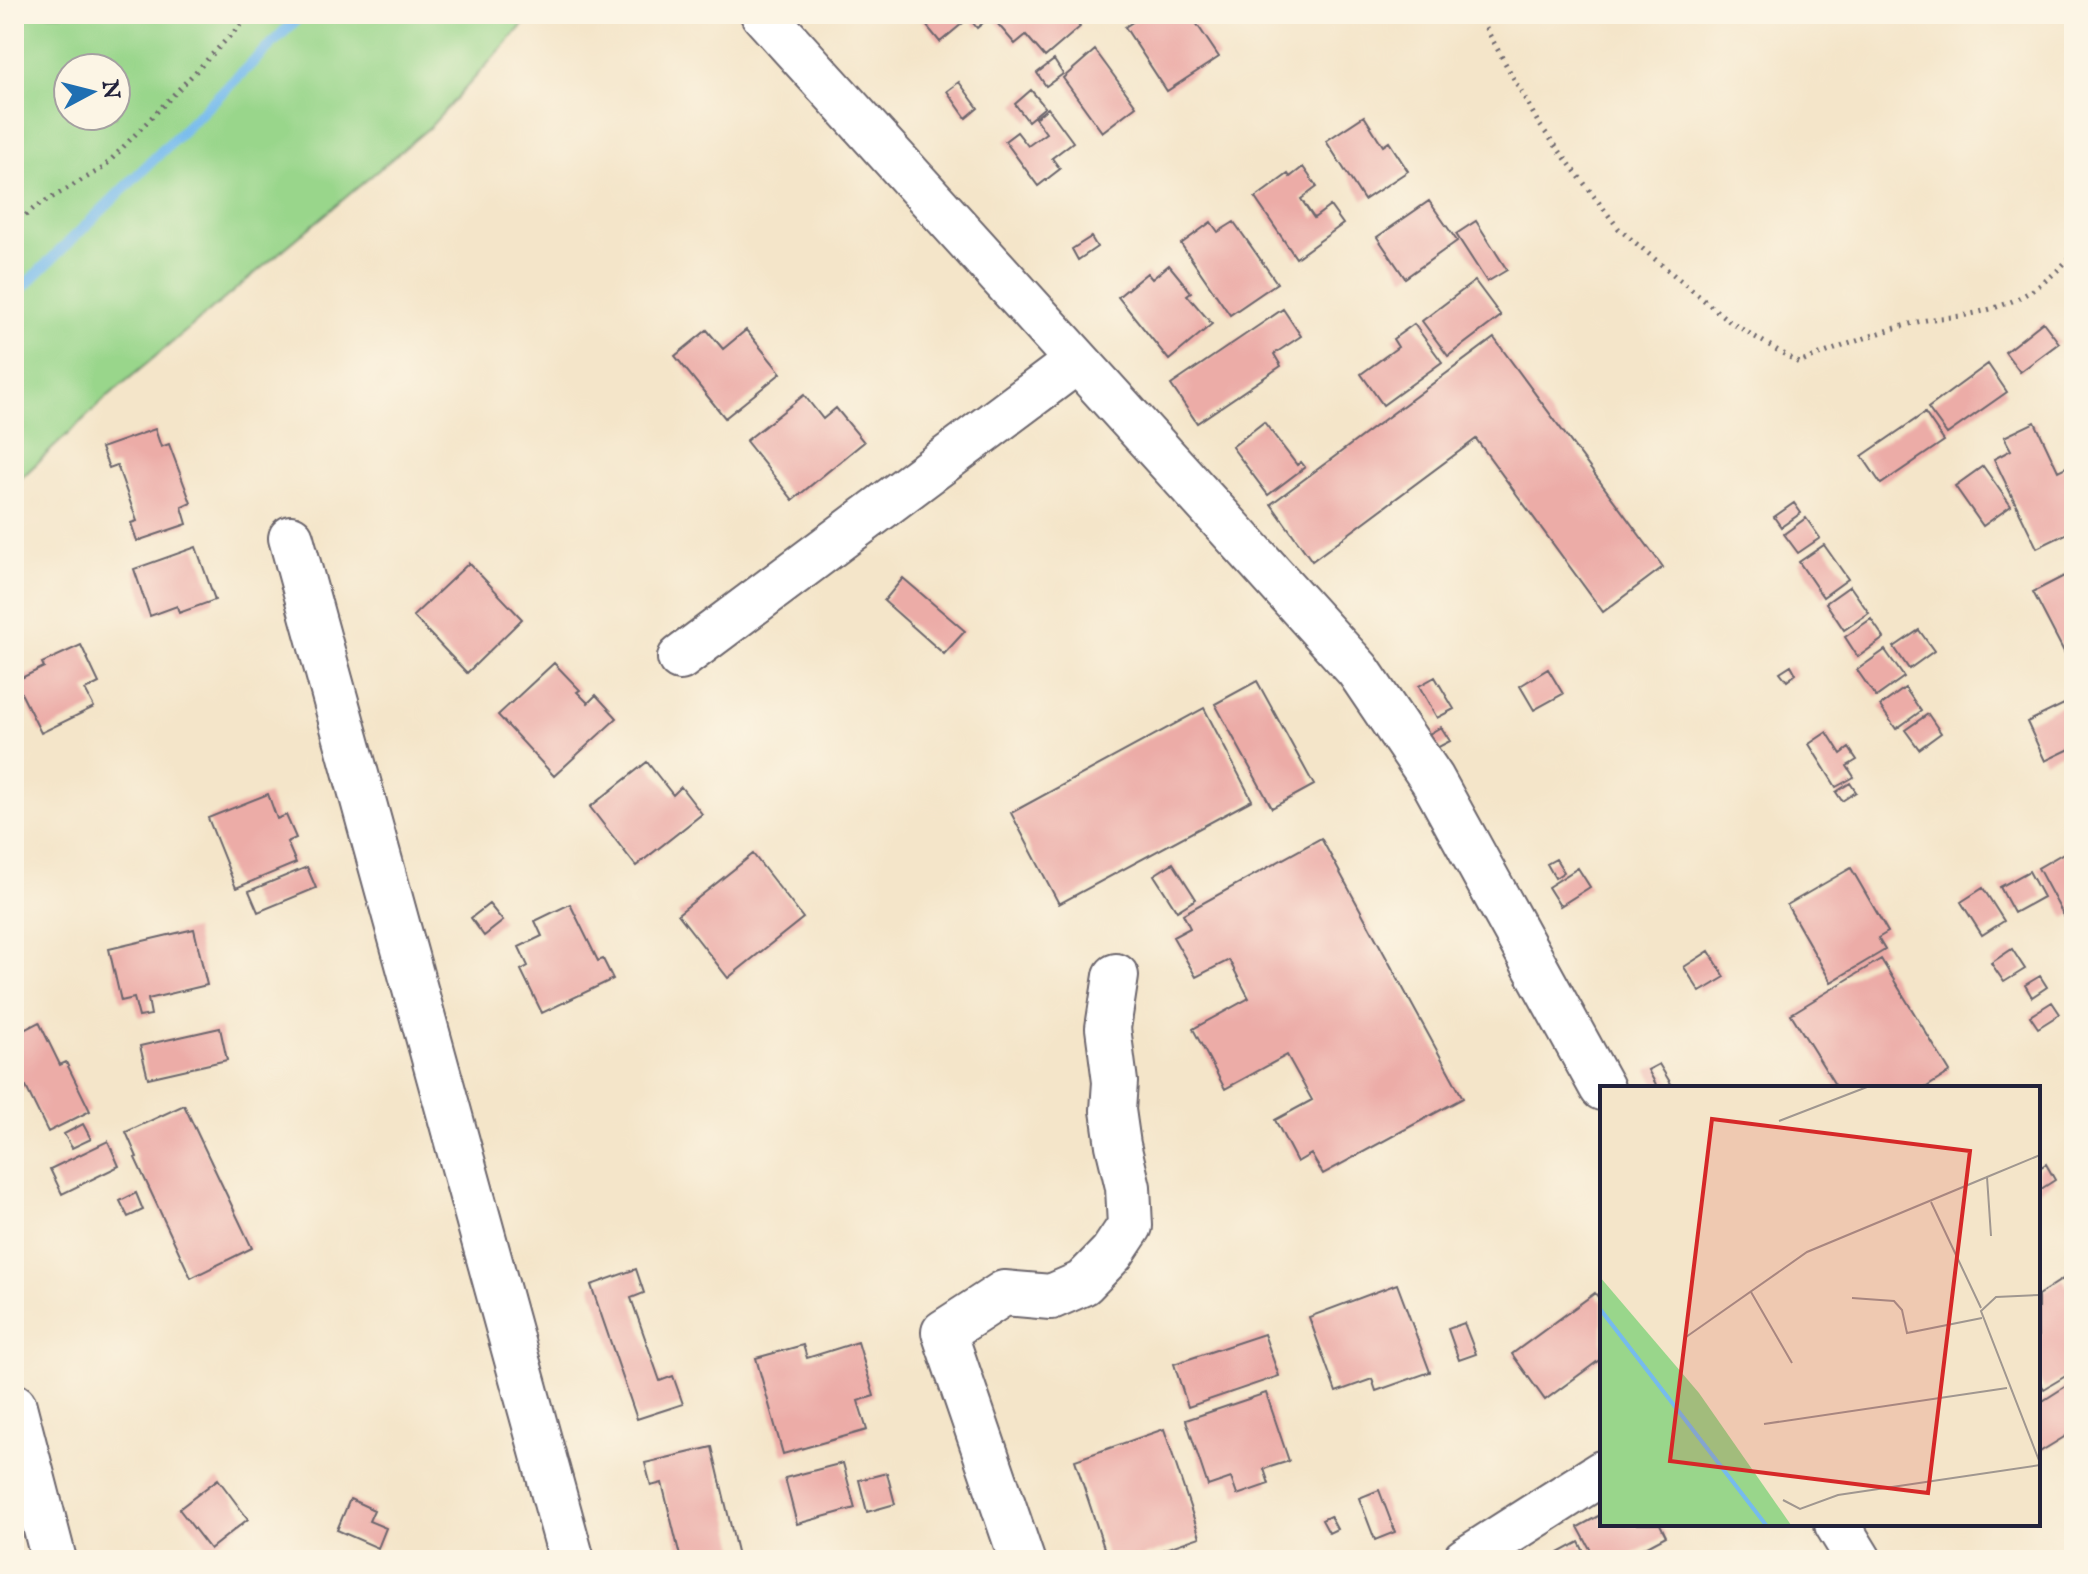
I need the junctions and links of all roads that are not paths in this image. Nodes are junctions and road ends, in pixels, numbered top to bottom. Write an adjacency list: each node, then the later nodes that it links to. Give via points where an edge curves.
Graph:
1 (763, 14): 2 (street)
2 (1077, 361): 4 (street); 6 (street, via 1358,670 1432,779)
3 (291, 538): 11 (street)
4 (680, 658)
5 (1116, 976): 12 (street, via 1108,1028 1113,1110 1130,1226 1083,1283 1051,1297 1004,1293 944,1332)
6 (1601, 1086)
7 (14, 1406): 10 (street)
8 (1600, 1474): 13 (street)
9 (1838, 1526): 14 (street)
10 (54, 1560)
11 (572, 1560)
12 (1022, 1560)
13 (1465, 1560)
14 (1859, 1560)

